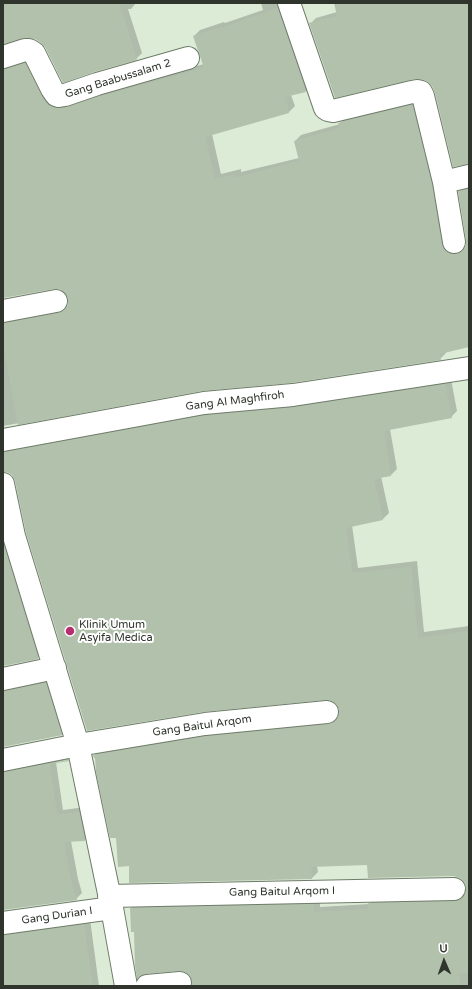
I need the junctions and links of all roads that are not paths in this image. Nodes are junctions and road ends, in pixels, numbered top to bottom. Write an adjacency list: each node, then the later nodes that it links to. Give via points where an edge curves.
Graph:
1 (289, 3): 5 (street, via 325,108 333,111 421,92)
2 (3, 57): 3 (street, Gang Baabussalam 2, via 25,50 34,53 54,93 59,96)
3 (188, 58)
4 (469, 176): 5 (street)
5 (444, 182): 6 (street)
6 (454, 242)
7 (56, 301): 8 (street)
8 (3, 311)
9 (469, 368): 10 (street, Gang Al Maghfiroh, via 293,394 204,403)
10 (3, 440)
11 (3, 484): 12 (street)
12 (8, 538): 13 (street)
13 (54, 668): 14 (street); 16 (street)
14 (3, 679)
15 (327, 712): 16 (street, Gang Baitul Arqom, via 205,724)
16 (78, 745): 17 (street, Gang Baitul Arqom); 19 (street)
17 (3, 760)
18 (454, 889): 19 (street, Gang Baitul Arqom I)
19 (110, 902): 20 (street, Gang Durian I); 22 (street)
20 (3, 924)
21 (180, 983): 23 (street)
22 (126, 986)
23 (147, 986)

